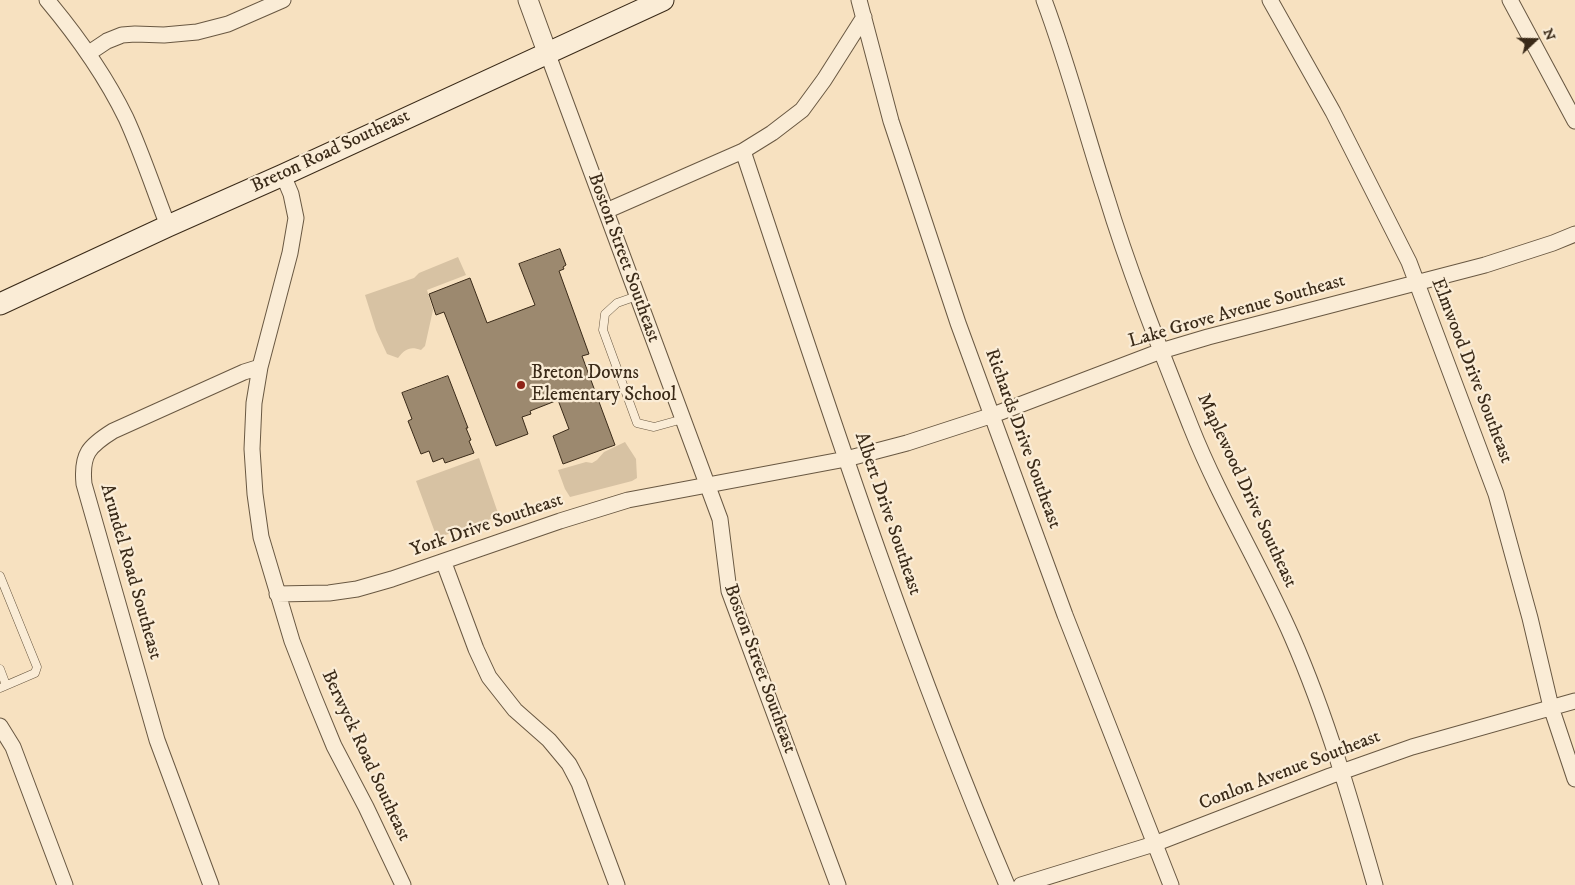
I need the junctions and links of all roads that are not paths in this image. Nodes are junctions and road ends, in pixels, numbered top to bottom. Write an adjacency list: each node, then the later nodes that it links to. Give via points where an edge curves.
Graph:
1 (47, 0): 11 (street)
2 (283, 0): 11 (street, via 228,24 197,32 122,35)
3 (528, 0): 10 (street, Boston Street Southeast)
4 (662, 0): 10 (main road, Breton Road Southeast)
5 (859, 0): 9 (street, Richards Drive Southeast)
6 (1044, 0): 21 (street, Maplewood Drive Southeast, via 1106,196)
7 (1270, 0): 18 (street, Elmwood Drive Southeast, via 1378,198 1410,262)
8 (1510, 0): 12 (street)
9 (864, 17): 13 (street, via 802,110); 23 (street, Richards Drive Southeast, via 891,120 958,323)
10 (547, 52): 14 (main road, Breton Road Southeast); 15 (street, Boston Street Southeast)
11 (89, 53): 16 (street, via 126,118)
12 (1575, 121)
13 (743, 151): 15 (street); 25 (street, Albert Drive Southeast)
14 (283, 175): 16 (main road, Breton Road Southeast); 22 (street, Berwyck Road Southeast, via 296,218)
15 (606, 211): 19 (street, Boston Street Southeast)
16 (168, 226): 20 (main road, Breton Road Southeast)
17 (1575, 234): 18 (street, Lake Grove Avenue Southeast)
18 (1417, 284): 21 (street, Lake Grove Avenue Southeast); 33 (street, Elmwood Drive Southeast, via 1496,494)
19 (637, 296): 24 (street, Boston Street Southeast); 24 (lane, via 617,303 605,314 603,330 618,373 637,423 654,428)
20 (0, 304)
21 (1161, 351): 23 (street, Lake Grove Avenue Southeast); 35 (street, Maplewood Drive Southeast, via 1202,454 1292,637 1318,700)
22 (260, 368): 29 (street, Berwyck Road Southeast, via 254,403 252,449 255,494); 39 (street, Arundel Road Southeast, via 244,372 113,431 98,440 82,467 84,484 157,740)
23 (993, 415): 25 (street, Lake Grove Avenue Southeast); 37 (street, Richards Drive Southeast, via 1064,615)
24 (683, 419): 26 (street, Boston Street Southeast)
25 (846, 459): 26 (street, Lake Grove Avenue Southeast); 43 (street, Albert Drive Southeast, via 937,713)
26 (708, 485): 27 (street, York Drive Southeast, via 628,500); 42 (street, Boston Street Southeast, via 720,519 729,591)
27 (444, 563): 29 (street, York Drive Southeast, via 357,589); 41 (street, via 476,649 490,677 515,710 569,764)
28 (0, 576): 31 (lane, via 37,666 35,673)
29 (277, 594): 40 (street, Berwyck Road Southeast, via 334,746)
30 (0, 669): 31 (lane)
31 (3, 687)
32 (1575, 701): 33 (street, Conlon Avenue Southeast)
33 (1551, 707): 35 (street, Conlon Avenue Southeast, via 1412,747); 36 (street, Elmwood Drive Southeast)
34 (0, 726): 38 (street, via 13,747)
35 (1342, 772): 37 (street, Conlon Avenue Southeast); 46 (street, Maplewood Drive Southeast)
36 (1575, 779)
37 (1154, 844): 44 (street, Conlon Avenue Southeast); 45 (street, Richards Drive Southeast)
38 (64, 885)
39 (211, 885)
40 (403, 885)
41 (617, 885)
42 (838, 885)
43 (1007, 885)
44 (1020, 885)
45 (1171, 885)
46 (1375, 885)

